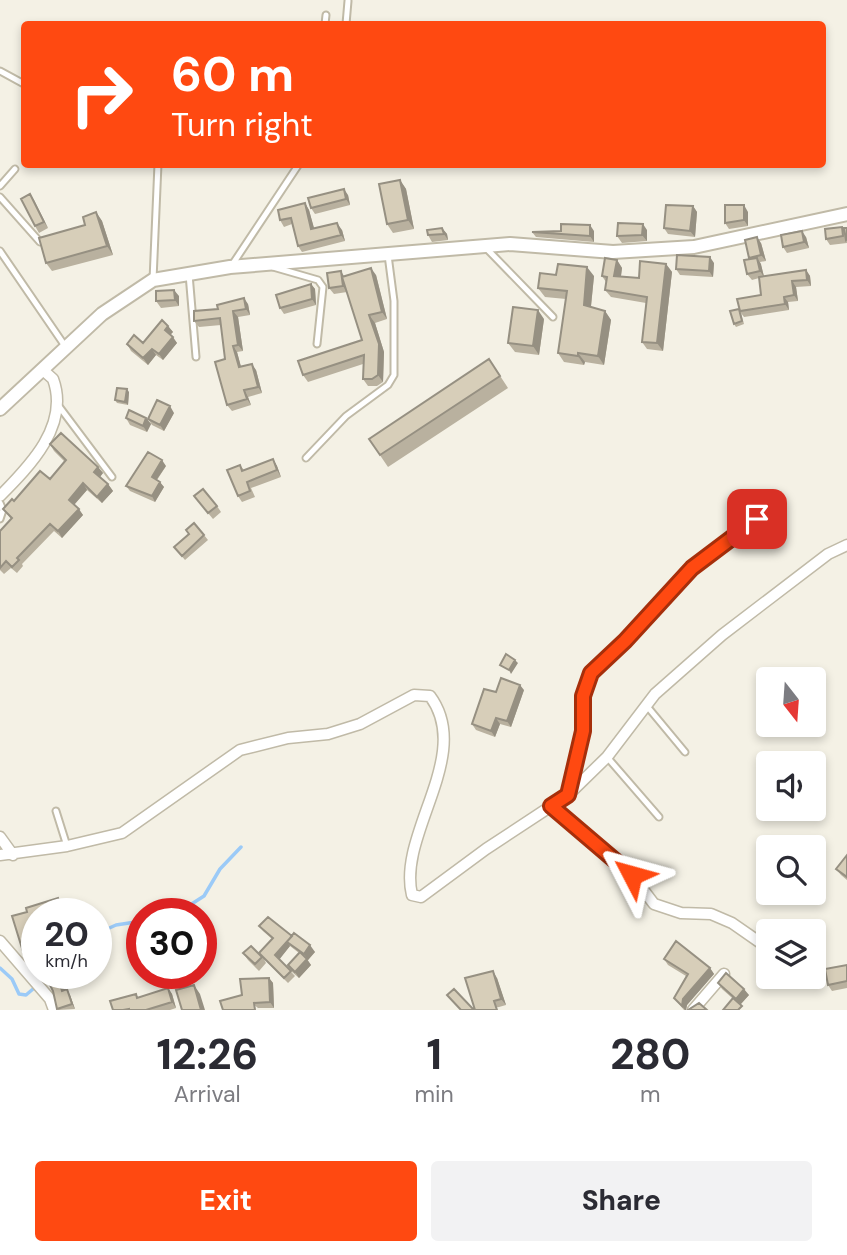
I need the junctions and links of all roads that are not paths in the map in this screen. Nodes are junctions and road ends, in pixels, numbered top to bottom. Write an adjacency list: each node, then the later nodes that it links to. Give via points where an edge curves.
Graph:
1 (348, 1): 4 (lane)
2 (326, 15): 3 (lane)
3 (325, 21)
4 (346, 21)
5 (0, 71): 6 (lane)
6 (21, 82)
7 (158, 168): 20 (lane)
8 (296, 168): 18 (lane)
9 (15, 169): 10 (lane)
10 (0, 186)
11 (0, 197): 13 (lane)
12 (847, 214): 14 (street, via 694,247 613,251)
13 (40, 242)
14 (485, 246): 16 (street); 21 (lane)
15 (0, 251): 23 (lane)
16 (388, 254): 17 (street); 28 (lane, via 394,301 394,375)
17 (265, 265): 18 (street); 22 (lane, via 318,280 323,287)
18 (230, 267): 19 (street)
19 (189, 274): 20 (street); 24 (lane)
20 (152, 280): 23 (street, via 102,314)
21 (553, 317)
22 (317, 344)
23 (67, 348): 25 (street)
24 (196, 357)
25 (44, 371): 26 (street, via 53,379); 27 (street)
26 (58, 405): 29 (lane); 30 (street, via 44,447)
27 (0, 409)
28 (306, 458)
29 (112, 477)
30 (0, 496)
31 (0, 503): 33 (lane)
32 (779, 503): 38 (street, via 692,568 591,673 583,696 583,731)
33 (0, 519)
34 (847, 545): 35 (street, via 828,554 722,635)
35 (646, 705): 36 (lane); 37 (street)
36 (685, 752)
37 (607, 757): 38 (street); 41 (lane)
38 (568, 795): 39 (street)
39 (551, 806): 43 (street, via 421,897 412,895 410,867 438,778 442,736 441,711 430,696 414,695 360,724 240,750 122,834); 46 (street, via 632,875 654,904 681,913 711,914)
40 (56, 811): 43 (lane)
41 (659, 817)
42 (0, 837): 45 (street)
43 (68, 846): 45 (street)
44 (0, 855): 45 (street)
45 (13, 855)
46 (756, 940)
47 (0, 941): 49 (street, via 50,999)
48 (724, 974): 50 (street)
49 (54, 1010)
50 (694, 1010)

